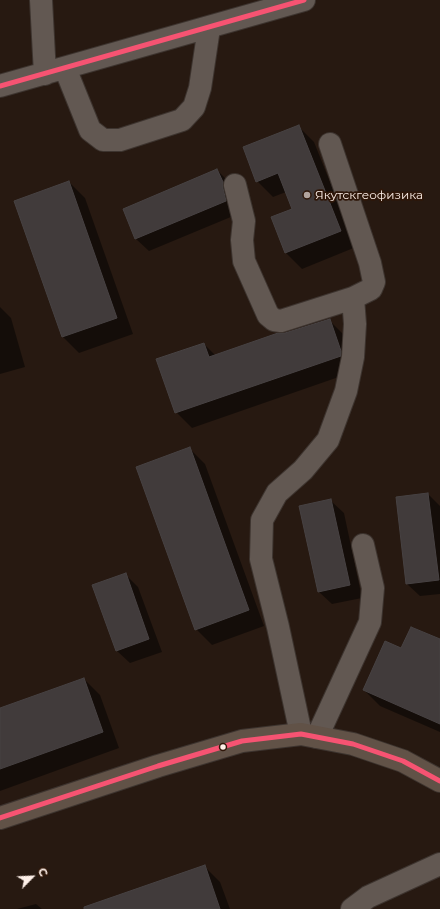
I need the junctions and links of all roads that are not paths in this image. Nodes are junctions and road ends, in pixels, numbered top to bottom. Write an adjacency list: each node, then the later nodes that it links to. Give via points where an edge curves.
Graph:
1 (41, 0): 5 (street)
2 (304, 0): 3 (street)
3 (239, 9): 4 (street)
4 (209, 28): 5 (street); 5 (street, via 200,88 194,107 182,120 120,140 103,140 90,130)
5 (55, 71): 6 (street)
6 (0, 86)
7 (330, 144): 9 (street, via 374,282 371,289)
8 (235, 185): 9 (street, via 244,221 244,261 268,315 274,320 281,321)
9 (353, 298): 11 (street, via 353,357 346,391 328,440 302,470 277,493 262,520 261,559)
10 (363, 545): 11 (street, via 373,588 370,622)
11 (309, 736): 12 (main road, via 353,744 403,761); 13 (main road, via 242,741)
12 (440, 781)
13 (0, 818)
14 (440, 864): 15 (street, via 368,897)
15 (352, 909)

